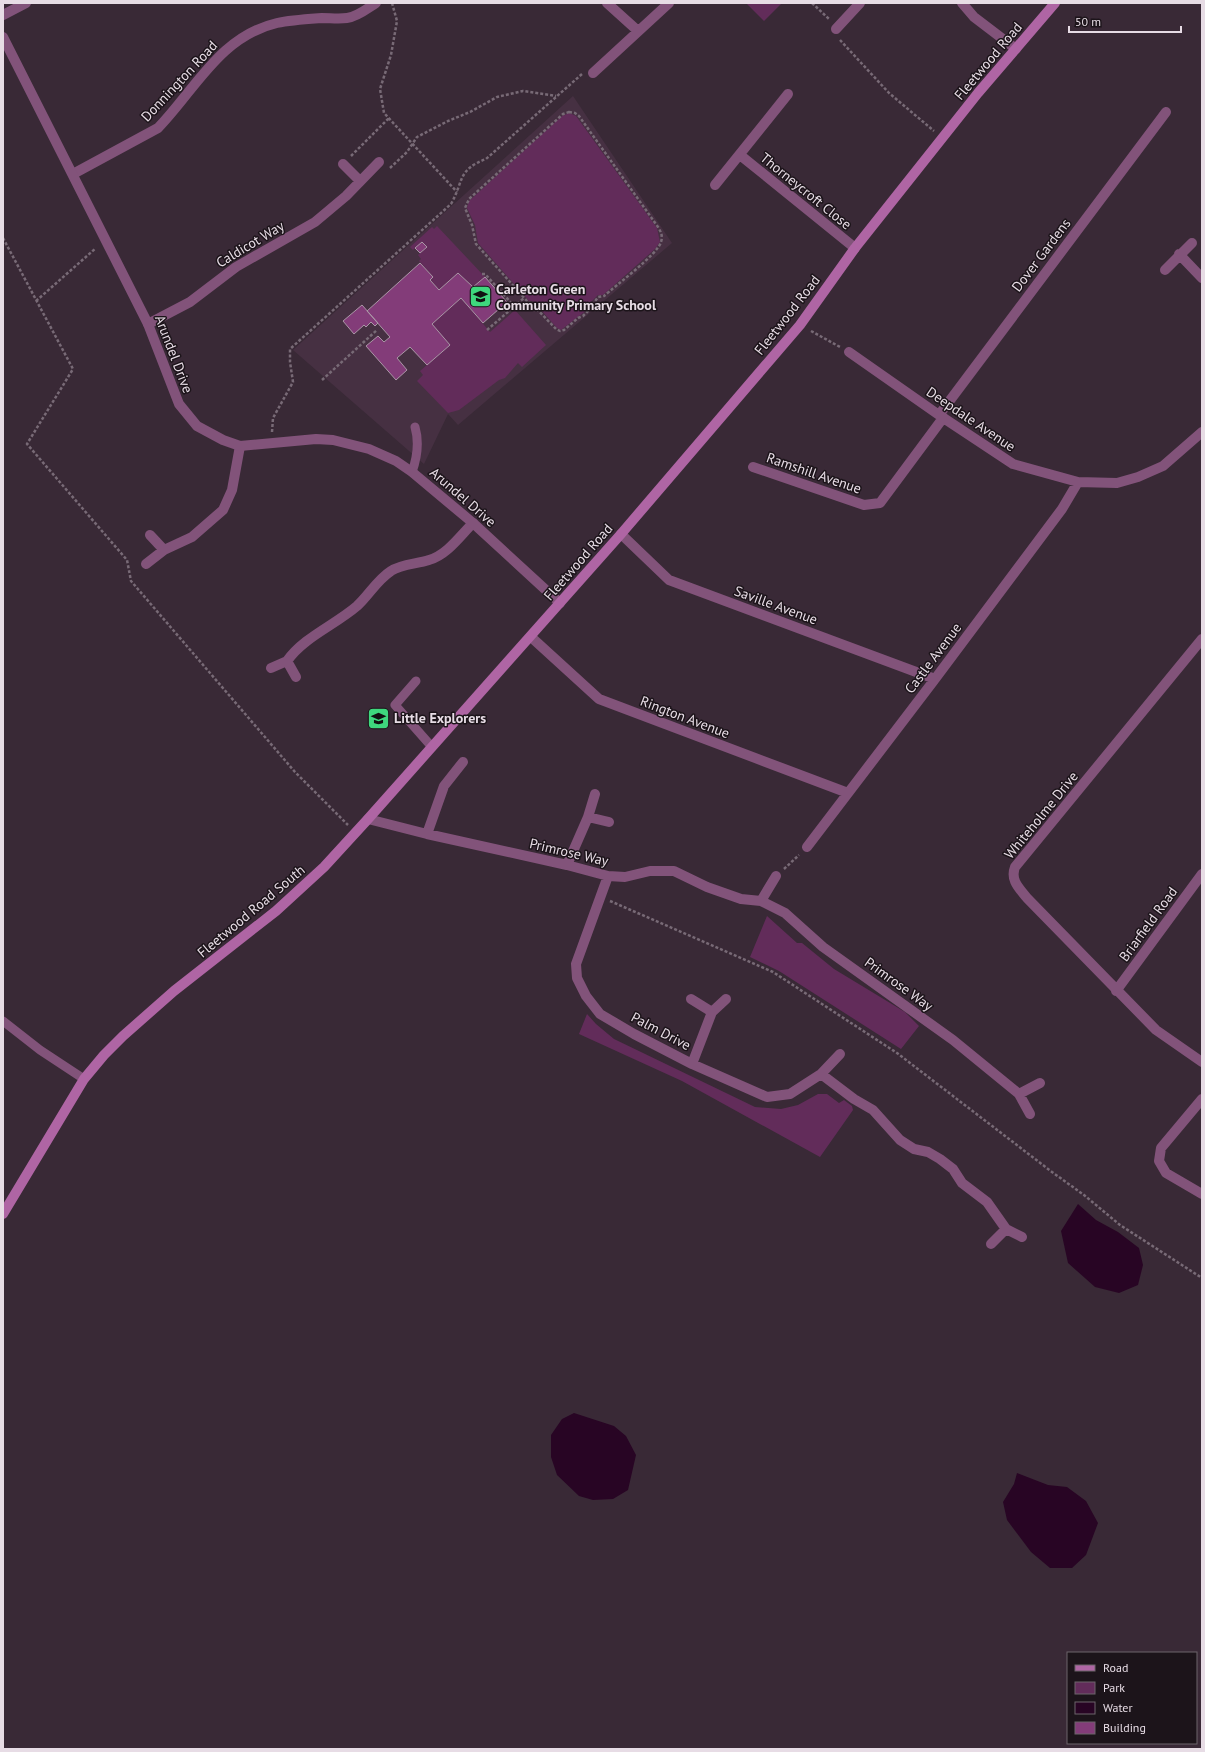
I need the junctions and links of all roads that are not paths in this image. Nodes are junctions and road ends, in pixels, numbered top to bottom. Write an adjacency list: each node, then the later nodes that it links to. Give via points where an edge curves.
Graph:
1 (26, 3): 8 (street)
2 (376, 3): 19 (street, Donnington Road, via 348,18 277,23 256,30 231,44 158,128)
3 (607, 3): 10 (street)
4 (668, 3): 10 (street)
5 (962, 3): 12 (street, via 974,17)
6 (1055, 3): 12 (main road, Fleetwood Road)
7 (853, 5): 9 (street)
8 (3, 15)
9 (837, 28)
10 (638, 31): 13 (street)
11 (3, 37): 19 (street, Arundel Drive)
12 (1016, 49): 23 (main road, Fleetwood Road)
13 (593, 73)
14 (788, 94): 16 (street, Thorneycroft Close)
15 (1166, 112): 29 (street, Dover Gardens)
16 (740, 155): 21 (street, Thorneycroft Close); 23 (street, Thorneycroft Close)
17 (379, 162): 20 (street, Caldicot Way)
18 (343, 164): 20 (street)
19 (73, 174): 27 (street, Arundel Drive)
20 (360, 181): 27 (street, Caldicot Way, via 315,222 236,267 190,302)
21 (715, 185)
22 (1192, 243): 24 (street)
23 (855, 248): 37 (main road, Fleetwood Road, via 800,325)
24 (1179, 254): 25 (street); 26 (street)
25 (1165, 270)
26 (1202, 278)
27 (148, 324): 32 (street, Arundel Drive, via 179,404 197,426)
28 (849, 352): 29 (street, Deepdale Avenue)
29 (941, 417): 33 (street, Ramshill Avenue, via 880,503 864,505); 35 (street, Deepdale Avenue, via 1013,464)
30 (415, 427): 34 (lane, via 417,440)
31 (1201, 435): 35 (street, Deepdale Avenue, via 1163,466 1138,477 1118,483)
32 (240, 446): 34 (street, Arundel Drive, via 316,439 333,440 369,450 396,461); 39 (street, via 232,490 223,510 192,537)
33 (753, 467)
34 (412, 472): 36 (street, Arundel Drive)
35 (1078, 482): 47 (street, Castle Avenue, via 1062,509)
36 (473, 523): 41 (street, Arundel Drive); 44 (street, via 445,551 430,560 392,570 359,604 298,649)
37 (621, 534): 41 (main road, Fleetwood Road); 47 (street, Saville Avenue, via 669,580)
38 (150, 535): 39 (street)
39 (164, 550): 40 (street)
40 (146, 564)
41 (560, 603): 42 (main road, Fleetwood Road)
42 (531, 637): 49 (main road, Fleetwood Road South); 51 (street, Rington Avenue, via 599,699)
43 (1202, 639): 63 (street, Whiteholme Drive, via 1015,867 1012,874 1015,884 1027,898)
44 (287, 661): 45 (street); 46 (street)
45 (271, 668)
46 (296, 677)
47 (935, 679): 51 (street, Castle Avenue)
48 (416, 681): 49 (lane, via 395,705)
49 (432, 747): 54 (main road, Fleetwood Road South)
50 (463, 762): 56 (street, via 444,786)
51 (848, 792): 57 (street, Castle Avenue)
52 (594, 794): 53 (street)
53 (588, 817): 55 (street); 58 (street)
54 (368, 819): 56 (street, Primrose Way); 72 (main road, Fleetwood Road South, via 324,866 276,911 174,991 123,1036)
55 (609, 822)
56 (426, 834): 58 (street, Primrose Way)
57 (807, 847)
58 (567, 865): 60 (street, Primrose Way)
59 (1202, 874): 63 (street, Briarfield Road)
60 (608, 876): 62 (street, Primrose Way, via 625,877 650,871 674,871 706,887 741,899); 70 (street, Palm Drive, via 576,964 577,978 586,996 600,1014)
61 (776, 876): 62 (street)
62 (761, 901): 74 (street, Primrose Way, via 785,913 823,947 953,1040)
63 (1116, 990): 69 (street, Whiteholme Drive, via 1156,1030)
64 (726, 999): 66 (street)
65 (691, 1000): 66 (street)
66 (712, 1012): 70 (street)
67 (3, 1021): 72 (lane, via 40,1050)
68 (840, 1054): 71 (street, Palm Drive)
69 (1202, 1062)
70 (692, 1064): 71 (street, Palm Drive, via 767,1097 790,1094)
71 (821, 1074): 79 (street, via 873,1110 900,1140 928,1152 953,1169 962,1183 987,1202)
72 (84, 1079): 78 (main road, Fleetwood Road South)
73 (1040, 1082): 74 (street)
74 (1019, 1094): 76 (street, Primrose Way)
75 (1202, 1099): 77 (street, via 1161,1148 1159,1161 1166,1173)
76 (1030, 1114)
77 (1202, 1194)
78 (3, 1214)
79 (1006, 1229): 80 (street); 81 (street)
80 (1022, 1238)
81 (991, 1244)

